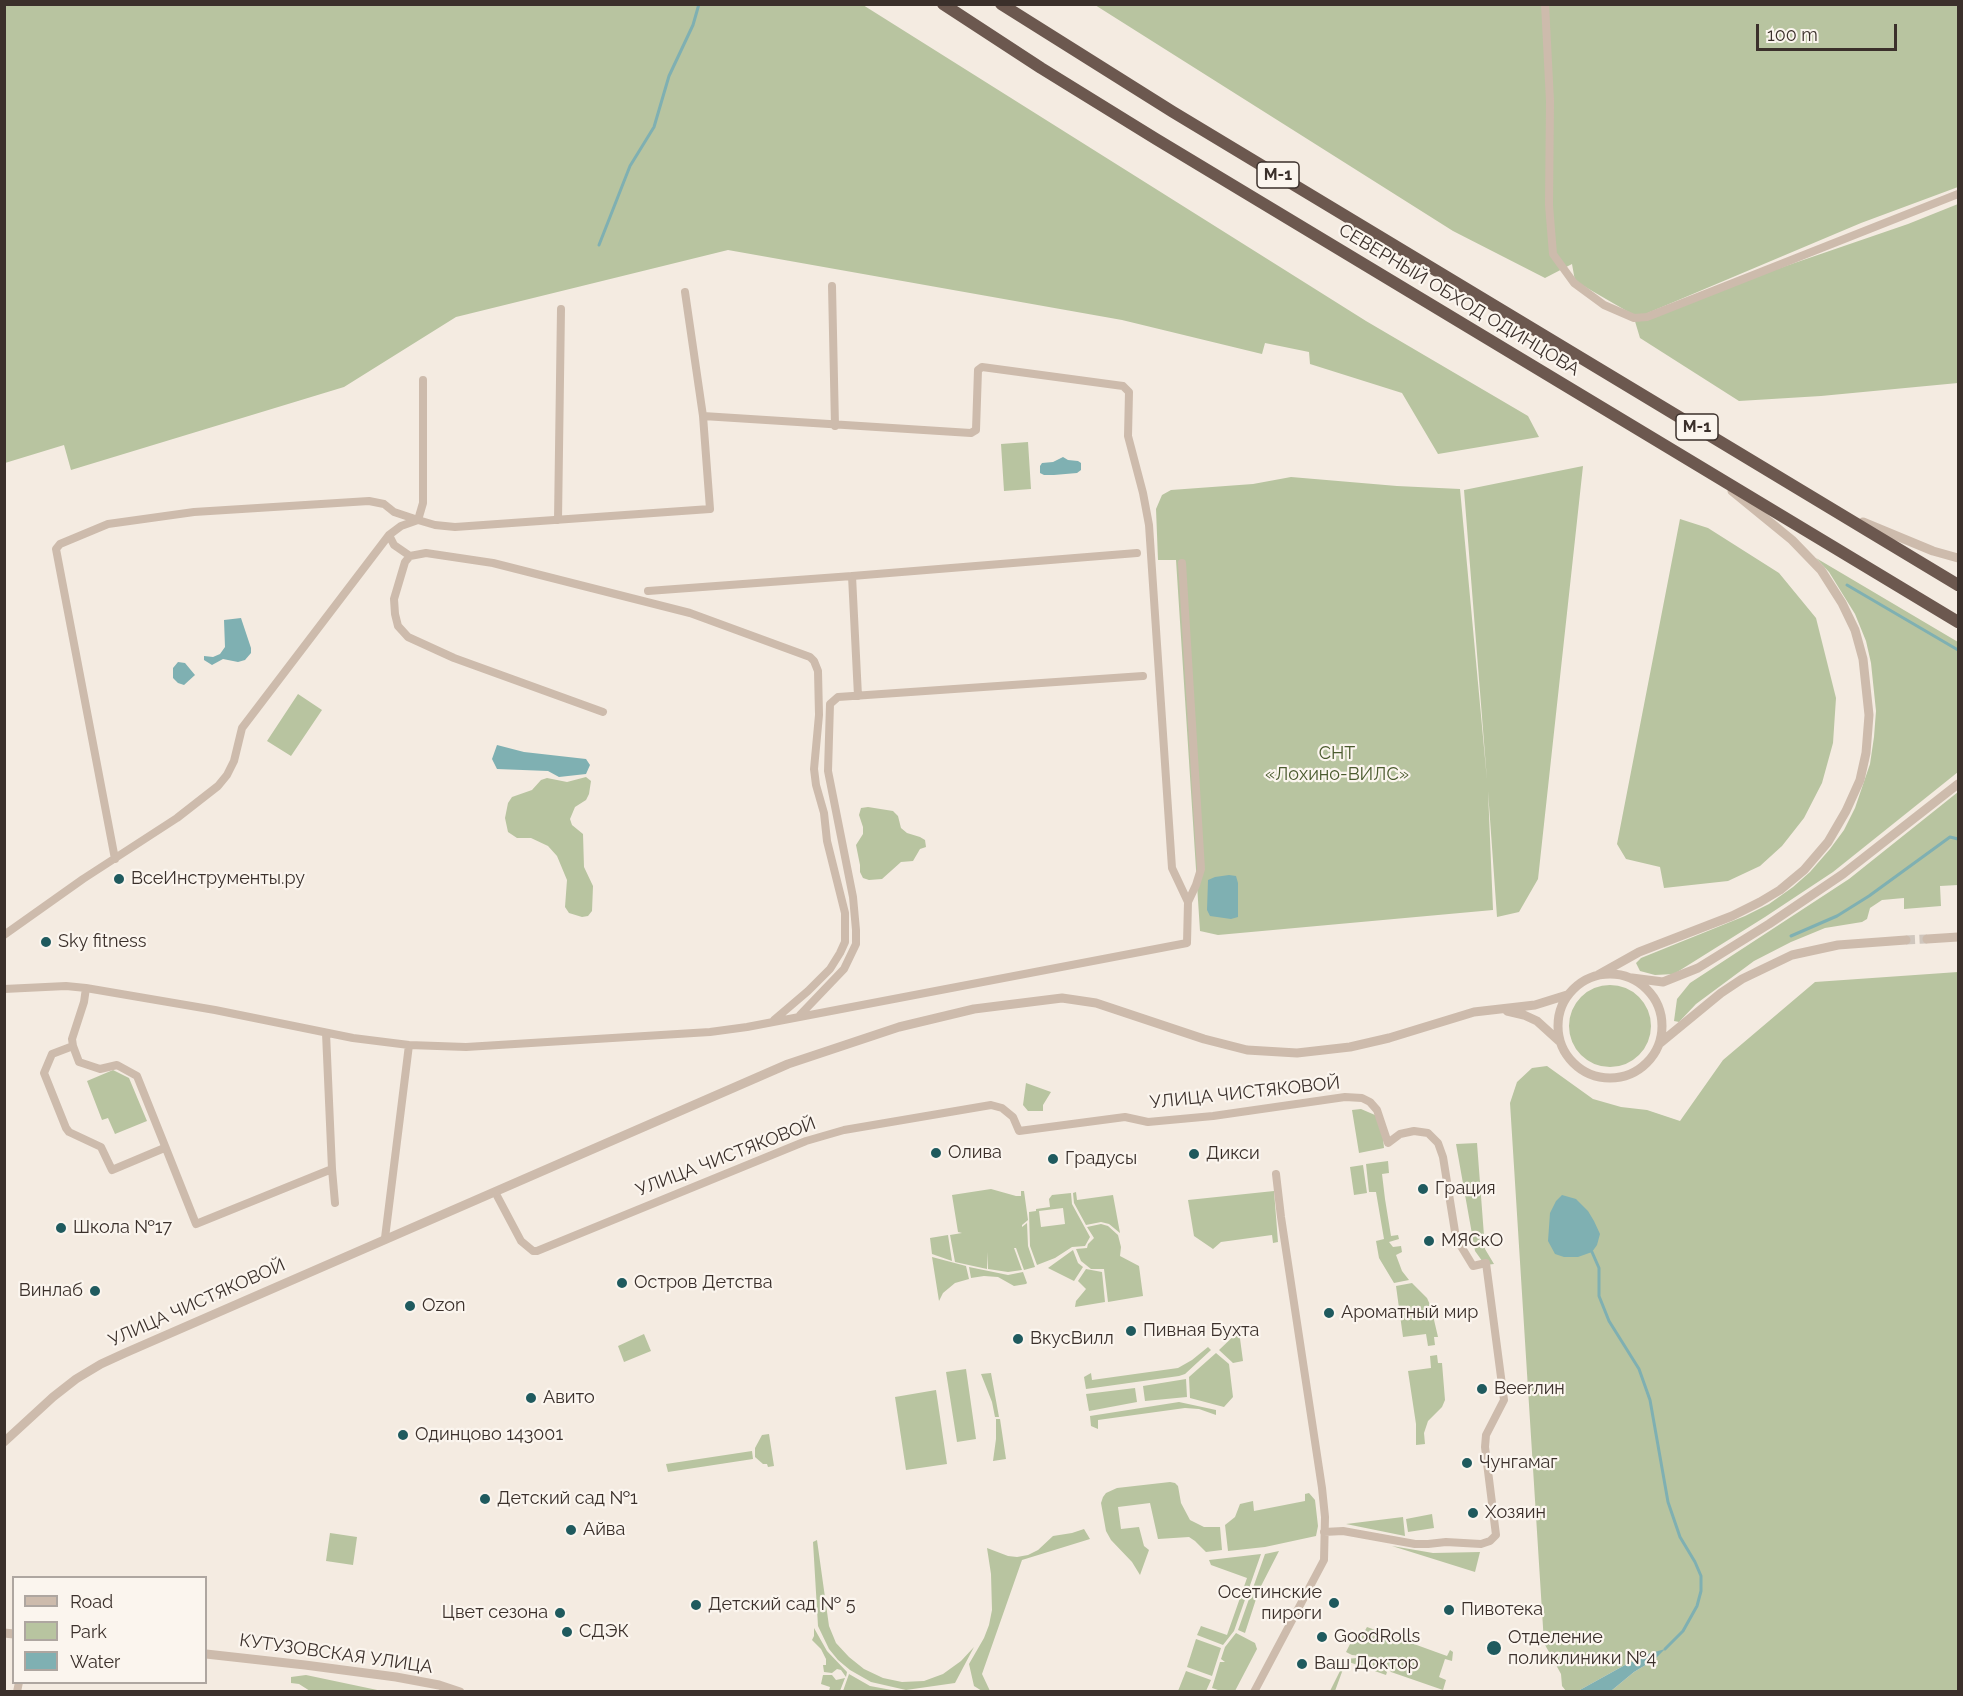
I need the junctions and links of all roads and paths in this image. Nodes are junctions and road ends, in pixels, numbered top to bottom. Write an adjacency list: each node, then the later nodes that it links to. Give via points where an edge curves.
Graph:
1 (944, 4): 11 (highway, СЕВЕРНЫЙ ОБХОД ОДИНЦОВА / М-1, via 1137,127)
2 (1001, 4): 12 (highway, СЕВЕРНЫЙ ОБХОД ОДИНЦОВА / М-1)
3 (1545, 4): 4 (street, via 1553,254 1574,283 1604,305 1634,318 1647,317)
4 (1959, 194)
5 (832, 286): 10 (street)
6 (685, 292): 9 (street)
7 (561, 309): 14 (street)
8 (423, 380): 13 (street, via 423,503)
9 (702, 416): 10 (street); 14 (street, via 710,509)
10 (835, 426): 29 (street, via 970,434 976,430 978,370 982,367 1123,386 1129,392 1128,436 1149,525 1172,868)
11 (1702, 467): 23 (highway, СЕВЕРНЫЙ ОБХОД ОДИНЦОВА / М-1); 34 (street, via 1792,540 1821,570 1842,603 1863,659 1869,715 1866,753 1860,780 1846,811 1828,842 1804,870 1760,902 1639,952)
12 (1837, 512): 18 (street); 21 (highway, СЕВЕРНЫЙ ОБХОД ОДИНЦОВА / М-1)
13 (418, 520): 14 (street, via 455,527); 15 (street); 28 (street, via 369,501 194,512 108,524 60,544 56,549)
14 (558, 520)
15 (389, 535): 17 (street, via 394,545); 28 (street, via 242,728 228,775 177,818)
16 (1137, 553): 20 (street)
17 (410, 556): 26 (street, via 394,599 398,626 408,637 454,658); 41 (street, via 426,553 493,563 690,613 814,661 819,704 814,768 844,913 845,942 830,969)
18 (1959, 558)
19 (1182, 563): 29 (street, via 1201,869)
20 (852, 576): 22 (street); 25 (street)
21 (1959, 585)
22 (648, 591)
23 (1959, 622)
24 (1143, 676): 25 (street)
25 (858, 696): 40 (street, via 838,698 830,704 828,771 853,897 855,944 844,969)
26 (603, 712)
27 (1959, 784): 35 (street, via 1843,874 1698,968 1663,982)
28 (115, 859): 30 (street)
29 (1188, 902): 40 (street, via 1187,943)
30 (4, 935)
31 (1959, 937): 32 (street)
32 (1927, 939)
33 (1906, 940): 44 (street, via 1838,945 1792,955 1721,993)
34 (1598, 975): 35 (street, via 1612,973); 38 (street, via 1578,984)
35 (1632, 978): 44 (street, via 1656,1002 1662,1018)
36 (86, 988): 37 (street); 42 (street); 46 (street)
37 (4, 989)
38 (1567, 995): 39 (street, УЛИЦА ЧИСТЯКОВОЙ, via 1535,1005); 43 (street, via 1559,1013)
39 (1499, 1009): 43 (street, via 1537,1021); 50 (street, УЛИЦА ЧИСТЯКОВОЙ, via 1350,1047 1297,1053 1247,1050 1096,1003 1062,998 974,1009 899,1027 788,1064)
40 (799, 1016): 41 (street)
41 (773, 1021): 45 (street, via 699,1033 466,1047)
42 (326, 1033): 45 (street); 48 (street)
43 (1560, 1042): 44 (street, via 1580,1070 1605,1078 1638,1071)
44 (1659, 1044)
45 (410, 1045): 52 (street)
46 (73, 1046): 47 (street, via 79,1062 100,1069 117,1065 138,1076); 47 (street, via 52,1054 44,1073 67,1130 101,1147 112,1170)
47 (165, 1146): 48 (street, via 196,1224)
48 (332, 1169): 51 (street)
49 (1276, 1174): 54 (street, via 1322,1488)
50 (495, 1192): 52 (street, УЛИЦА ЧИСТЯКОВОЙ); 54 (street, УЛИЦА ЧИСТЯКОВОЙ, via 521,1241 537,1251 806,1140 855,1128 990,1105 1013,1117 1019,1131 1125,1117 1148,1122 1362,1098 1377,1110 1388,1143 1400,1134 1414,1131 1428,1133 1438,1143 1456,1238 1473,1266 1486,1263 1504,1400 1486,1435 1485,1448 1496,1535 1481,1544 1415,1544 1343,1531)
51 (335, 1203)
52 (385, 1238): 53 (street, УЛИЦА ЧИСТЯКОВОЙ, via 101,1364 53,1397)
53 (4, 1442)
54 (1324, 1532): 57 (street, via 1324,1560)
55 (207, 1654): 56 (street, КУТУЗОВСКАЯ УЛИЦА, via 396,1677)
56 (460, 1692)
57 (1254, 1692)

